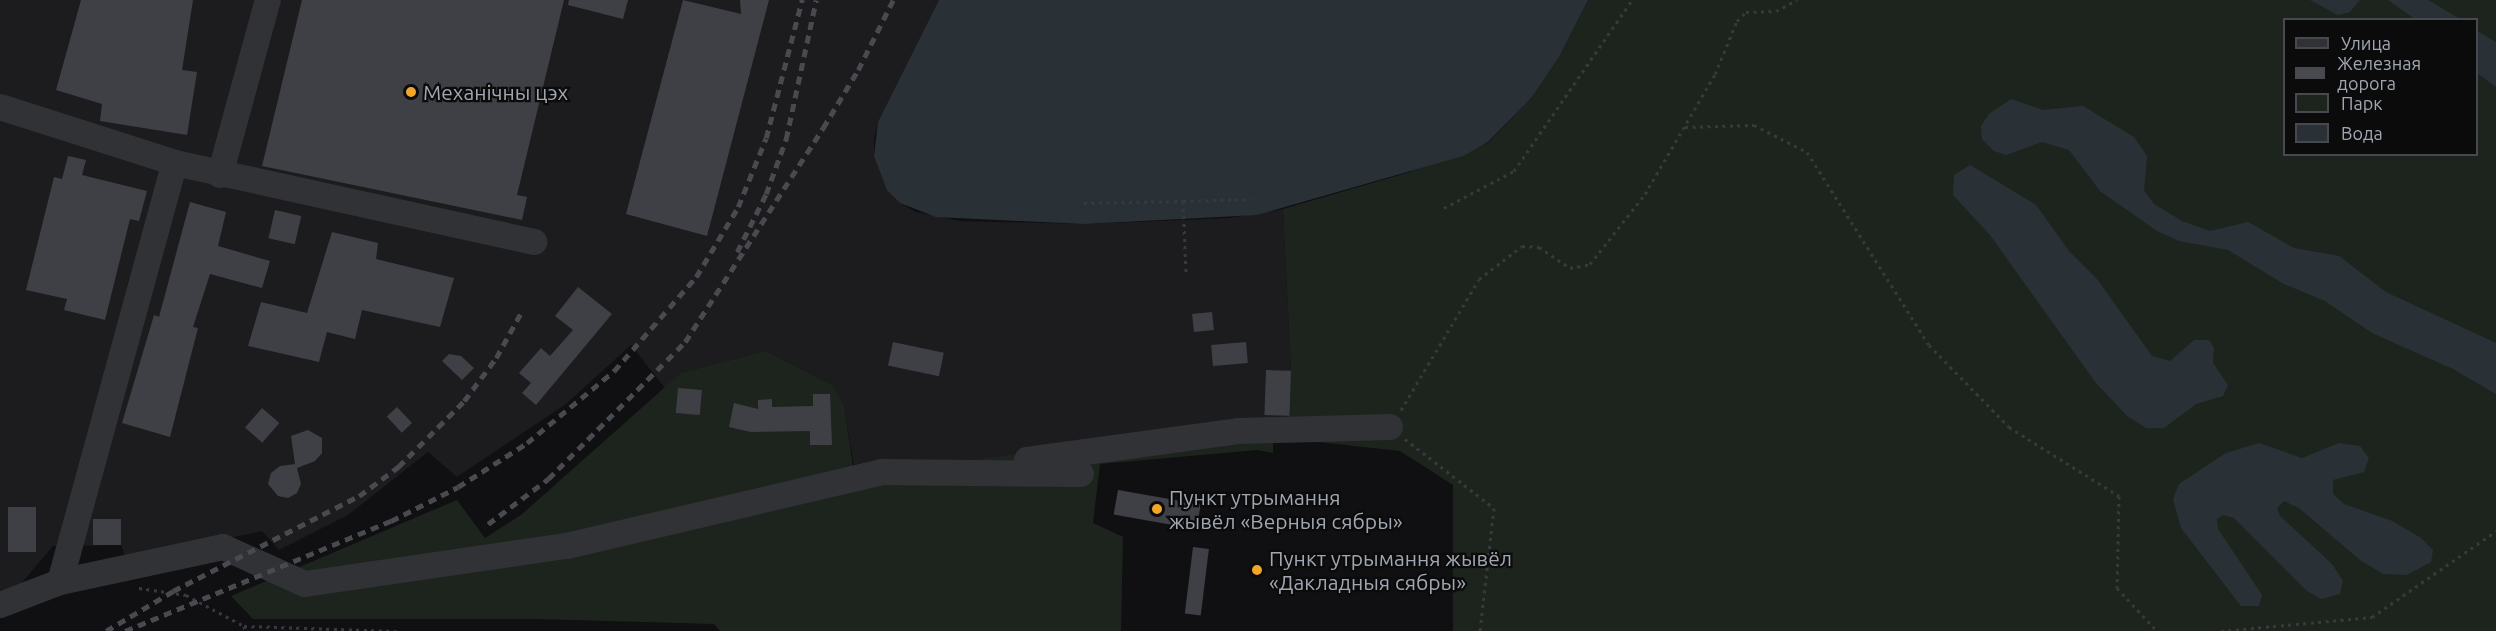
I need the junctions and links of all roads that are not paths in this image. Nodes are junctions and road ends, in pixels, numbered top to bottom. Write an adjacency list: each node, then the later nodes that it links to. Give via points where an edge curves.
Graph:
1 (268, 0): 4 (lane)
2 (0, 107): 3 (lane)
3 (175, 163): 4 (lane); 9 (lane)
4 (220, 175): 5 (lane)
5 (534, 242)
6 (1390, 427): 7 (lane, via 1238,431)
7 (952, 470): 8 (lane); 9 (lane, via 882,472 567,546 305,584 223,547)
8 (1081, 474)
9 (60, 582): 10 (lane)
10 (0, 605)

